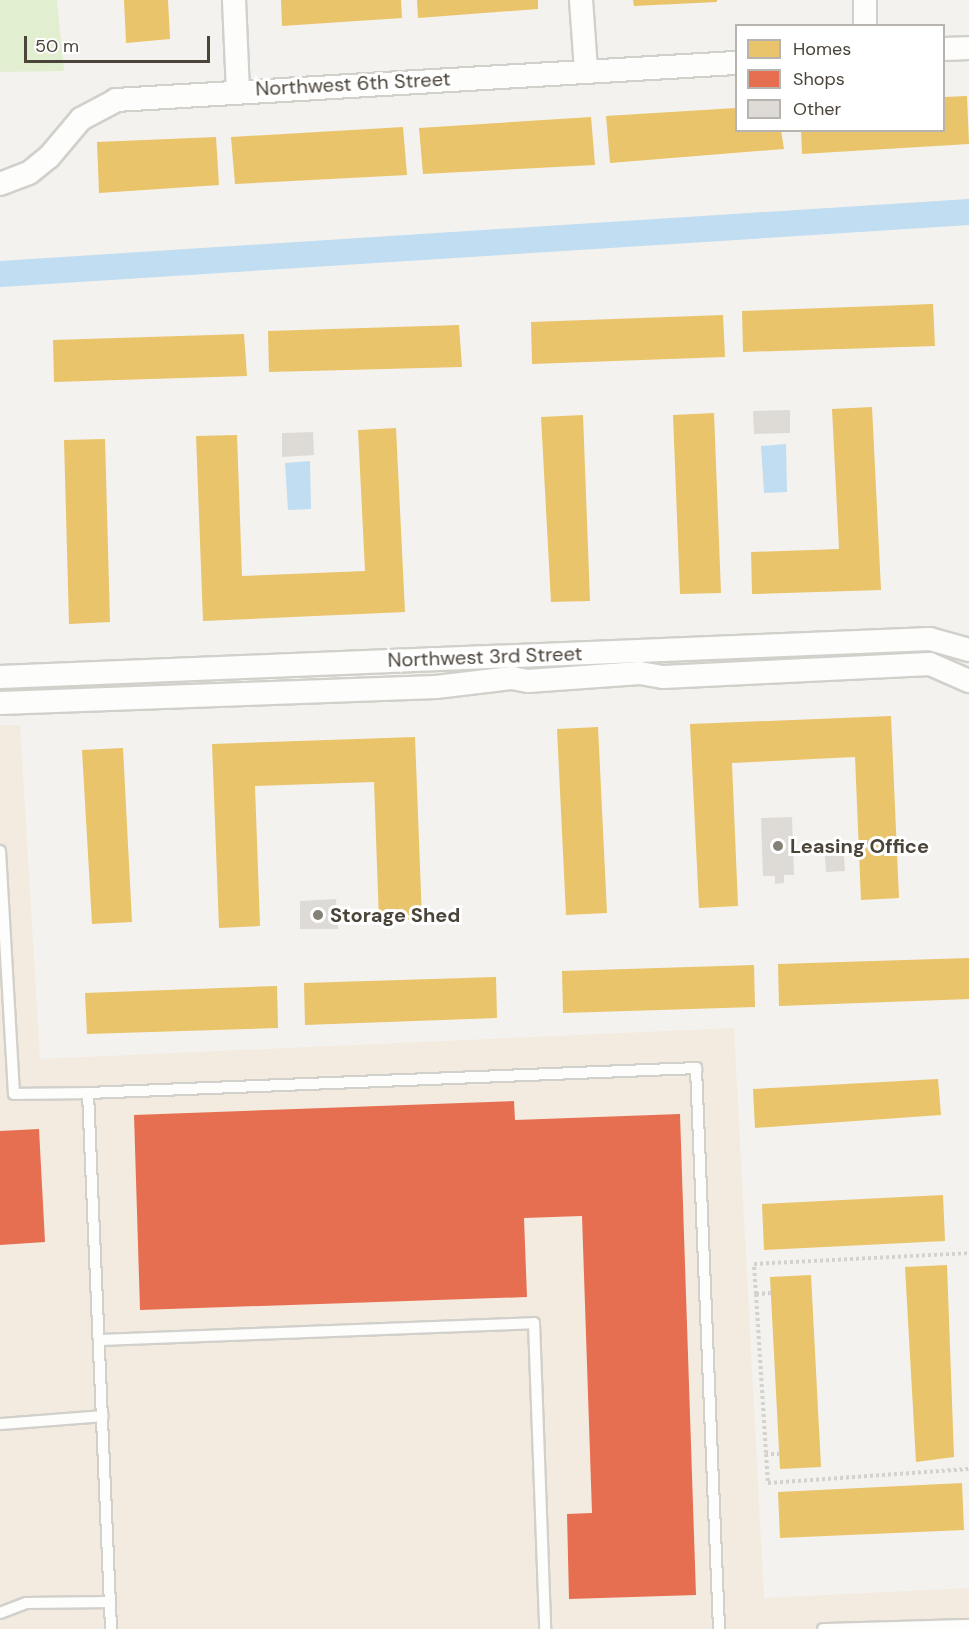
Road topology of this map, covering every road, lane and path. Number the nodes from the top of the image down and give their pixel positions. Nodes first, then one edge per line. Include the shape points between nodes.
1 (234, 0) edge
2 (581, 0) edge
3 (865, 0) edge
4 (865, 24) edge
5 (969, 48) edge
6 (945, 49) edge
7 (735, 63) edge
8 (586, 70) junction
9 (238, 90) junction
10 (0, 184) edge
11 (969, 650) edge
12 (0, 677) edge
13 (967, 680) edge
14 (0, 703) edge
15 (0, 851) edge
16 (88, 1093) junction
17 (969, 1253) edge
18 (771, 1293) dead end
19 (756, 1294) junction
20 (99, 1340) junction
21 (103, 1416) junction
22 (0, 1424) edge
23 (766, 1454) junction
24 (780, 1454) dead end
25 (969, 1469) edge
26 (110, 1602) junction
27 (0, 1613) edge
28 (969, 1624) edge
29 (861, 1628) edge
30 (111, 1629) edge
31 (545, 1629) edge
32 (719, 1629) edge
33 (823, 1629) edge

1 - 9 street
2 - 8 street
3 - 4 street
5 - 6 street
7 - 8 street, Northwest 6th Street
8 - 9 street, Northwest 6th Street
9 - 10 street, Northwest 6th Street via 116,100 81,119 49,157 29,173
11 - 12 street, Northwest 3rd Street via 954,643 918,639
13 - 14 street, Northwest 3rd Street via 930,664 663,677 640,673 528,681 512,678 436,687
15 - 16 lane via 14,1094
16 - 20 lane
16 - 32 lane via 696,1068
17 - 19 path via 754,1264
18 - 19 path
19 - 23 path
20 - 21 lane
20 - 31 lane via 534,1323
21 - 22 lane
21 - 26 lane
23 - 24 path
23 - 25 path via 768,1483
26 - 27 lane via 26,1603
26 - 30 lane
28 - 29 lane
29 - 33 lane

